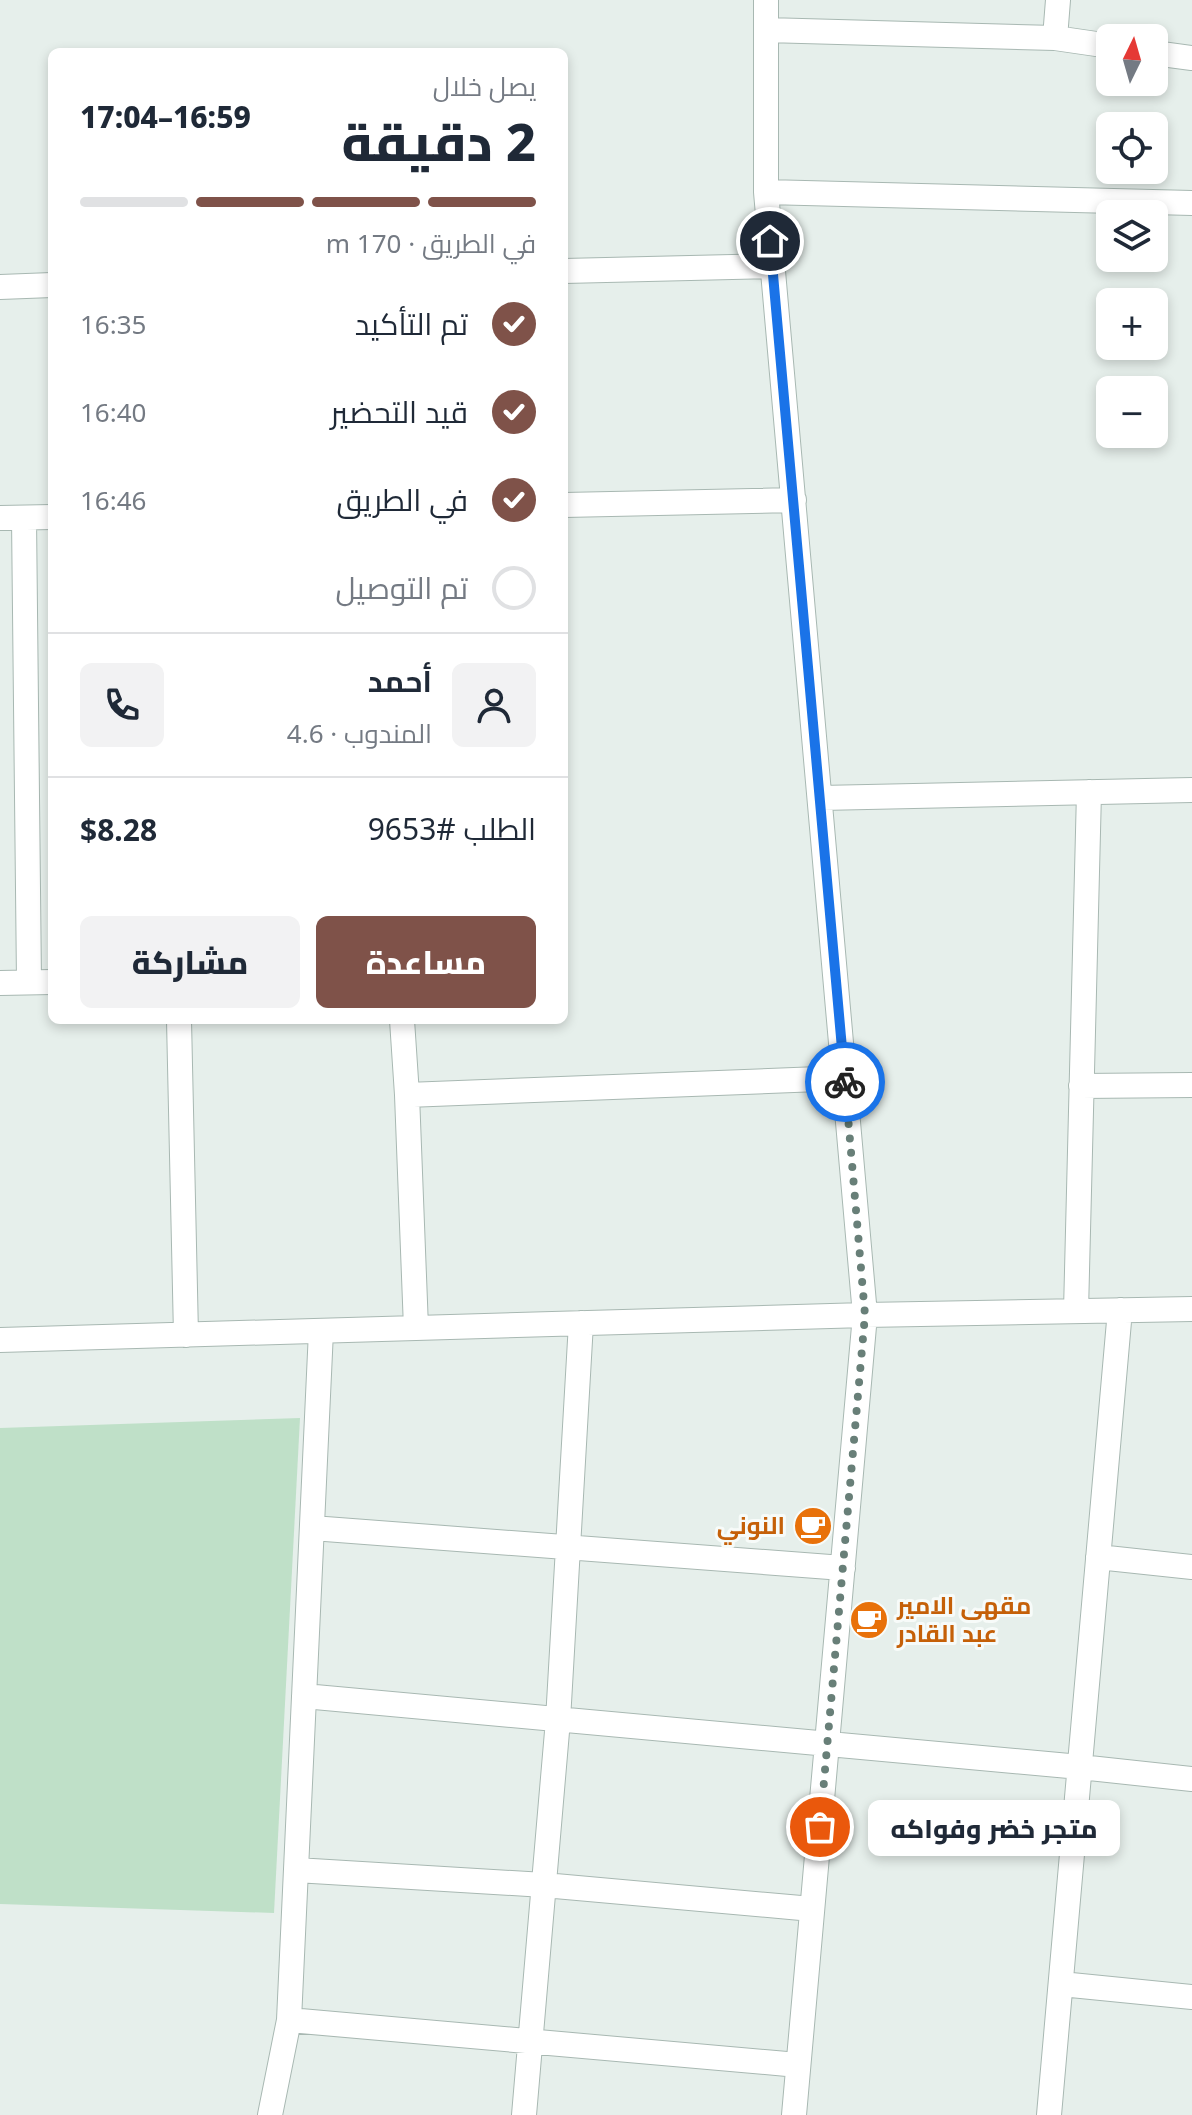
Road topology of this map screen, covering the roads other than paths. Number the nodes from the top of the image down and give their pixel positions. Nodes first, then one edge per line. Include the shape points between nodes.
1 (766, 0) edge
2 (1058, 0) edge
3 (766, 30) junction
4 (1055, 38) junction
5 (1096, 44) edge
6 (1168, 55) edge
7 (1192, 58) edge
8 (766, 192) junction
9 (1192, 203) edge
10 (772, 266) junction
11 (568, 271) edge
12 (48, 285) edge
13 (0, 287) edge
14 (794, 500) junction
15 (568, 505) edge
16 (48, 517) edge
17 (12, 518) edge
18 (1192, 790) edge
19 (1089, 792) junction
20 (821, 798) junction
21 (41, 982) edge
22 (0, 983) edge
23 (179, 1024) edge
24 (402, 1024) edge
25 (845, 1078) junction
26 (1192, 1085) edge
27 (1081, 1086) junction
28 (407, 1095) junction
29 (1192, 1309) edge
30 (1120, 1310) junction
31 (1076, 1311) junction
32 (865, 1315) junction
33 (581, 1323) junction
34 (416, 1328) junction
35 (321, 1331) junction
36 (186, 1335) junction
37 (0, 1340) edge
38 (312, 1528) junction
39 (568, 1547) junction
40 (1098, 1557) junction
41 (1192, 1567) edge
42 (843, 1568) junction
43 (304, 1696) junction
44 (558, 1720) junction
45 (827, 1745) junction
46 (1080, 1767) junction
47 (1192, 1779) edge
48 (296, 1870) junction
49 (544, 1885) junction
50 (812, 1909) junction
51 (1061, 1984) junction
52 (1192, 1997) edge
53 (289, 2020) junction
54 (530, 2041) junction
55 (798, 2065) junction
56 (270, 2115) edge
57 (524, 2115) edge
58 (794, 2115) edge
59 (1049, 2115) edge

1 - 3 street
2 - 4 street
3 - 4 street
3 - 8 street
4 - 5 street
6 - 7 street
8 - 9 street
8 - 10 street
10 - 11 street
10 - 14 street
12 - 13 street
14 - 15 street
14 - 20 street
16 - 17 street
17 - 21 street
18 - 19 street
19 - 20 street
19 - 27 street
20 - 25 street
21 - 22 street
23 - 36 street
24 - 28 street
25 - 28 street
25 - 32 street
26 - 27 street
27 - 31 street
28 - 34 street
29 - 30 street
30 - 31 street
30 - 40 street
31 - 32 street
32 - 33 street
32 - 42 street
33 - 34 street
33 - 39 street
34 - 35 street
35 - 36 street
35 - 38 street
36 - 37 street
38 - 39 street
38 - 43 street
39 - 42 street
39 - 44 street
40 - 41 street
40 - 46 street
42 - 45 street
43 - 44 street
43 - 48 street
44 - 45 street
44 - 49 street
45 - 46 street
45 - 50 street
46 - 47 street
46 - 51 street
48 - 49 street
48 - 53 street
49 - 50 street
49 - 54 street
50 - 55 street
51 - 52 street
51 - 59 street
53 - 54 street
53 - 56 street
54 - 55 street
54 - 57 street
55 - 58 street

